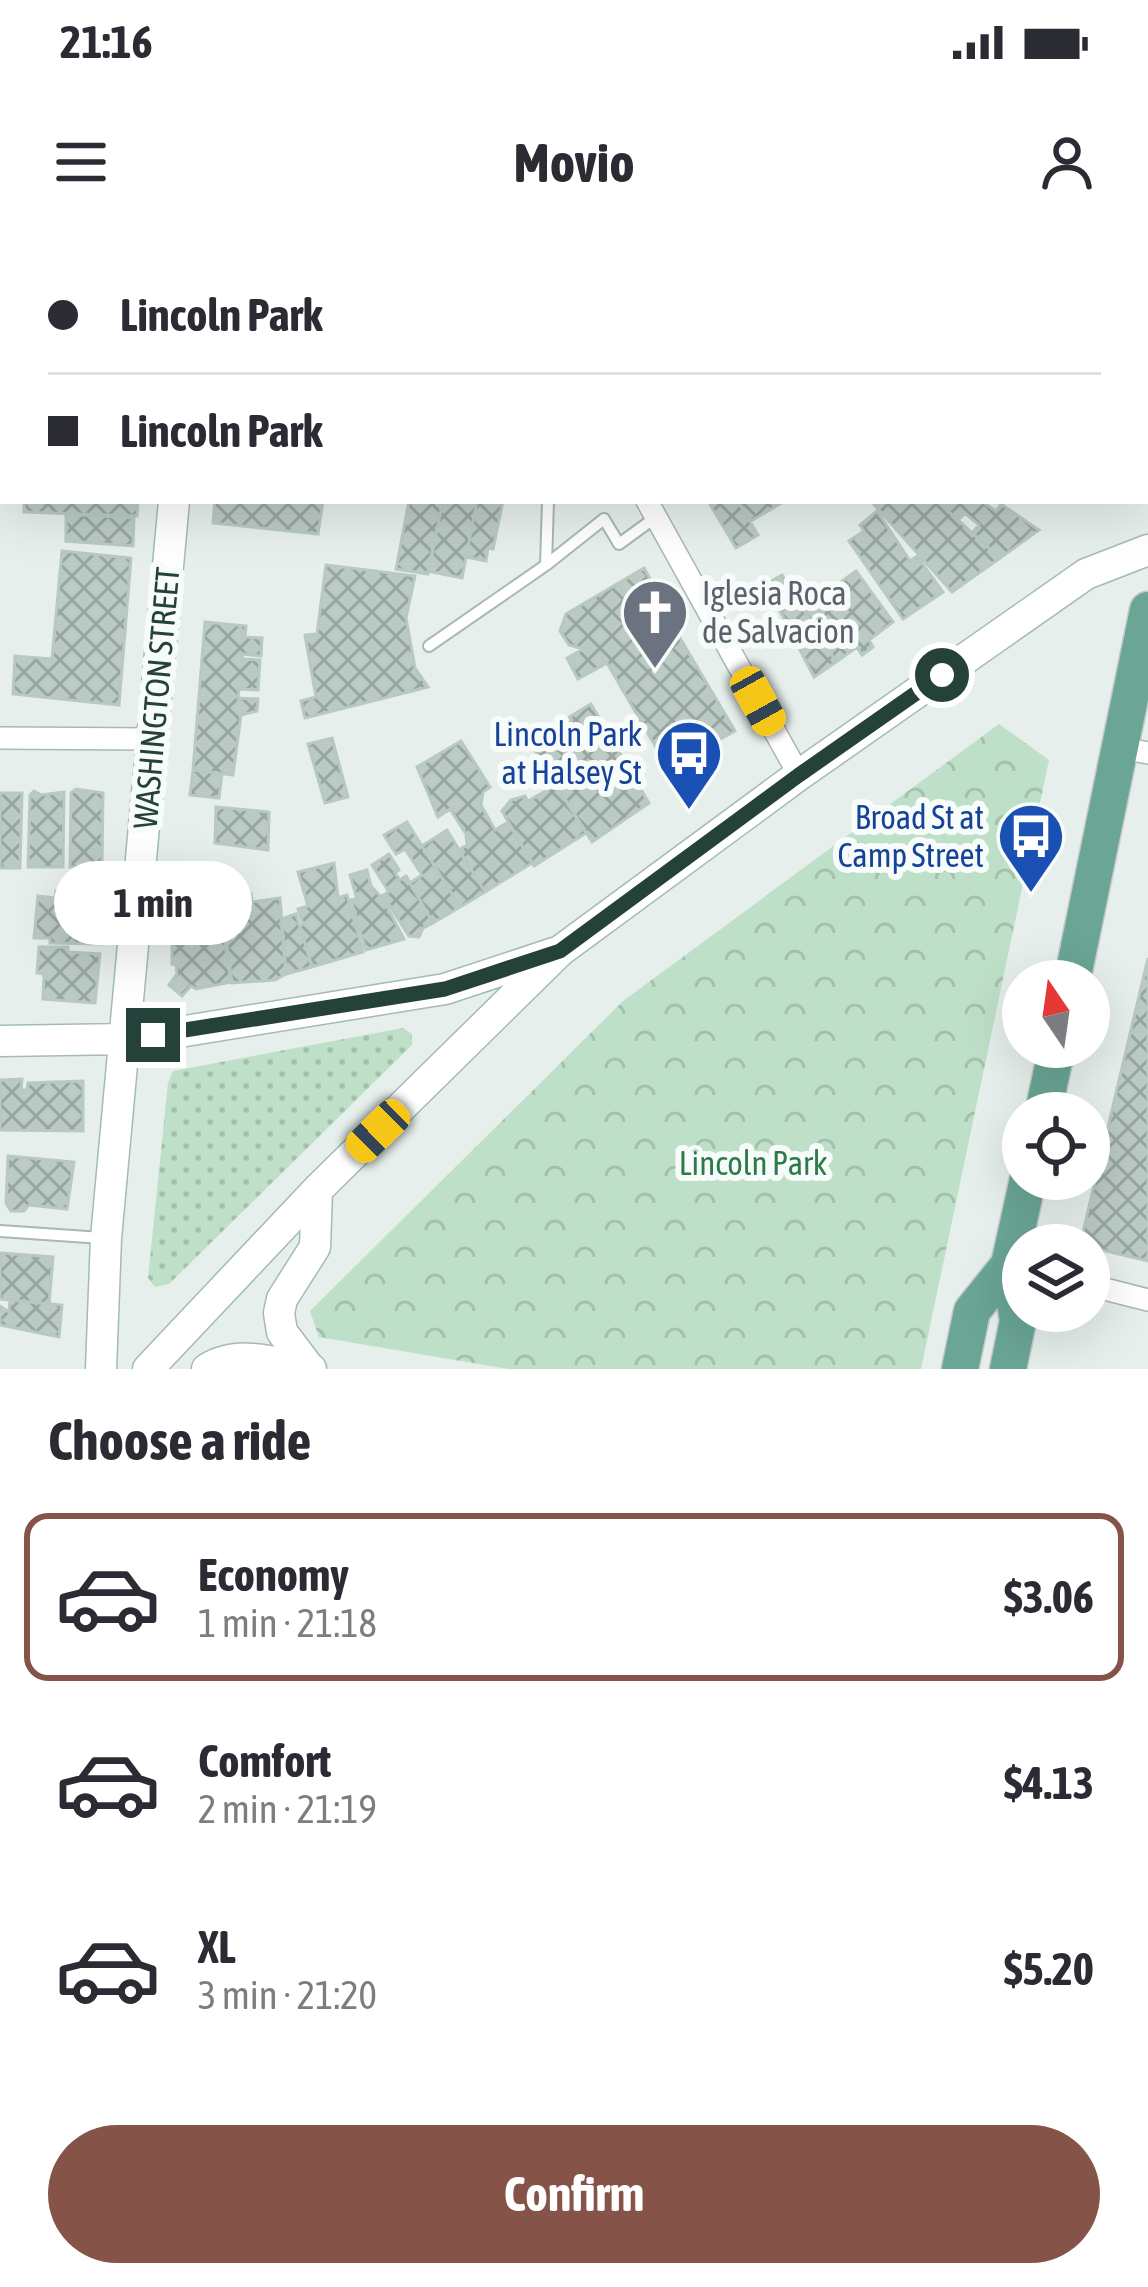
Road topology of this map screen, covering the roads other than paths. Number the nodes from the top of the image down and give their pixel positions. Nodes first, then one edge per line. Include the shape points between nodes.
1 (173, 504) edge
2 (548, 504) edge
3 (652, 509) edge
4 (1148, 550) edge
5 (545, 566) junction
6 (1148, 613) edge
7 (429, 646) dead end
8 (1143, 669) edge
9 (0, 738) edge
10 (152, 739) junction
11 (1135, 751) edge
12 (799, 775) junction
13 (560, 951) junction
14 (1078, 960) edge
15 (126, 1039) junction
16 (0, 1041) edge
17 (317, 1190) junction
18 (0, 1231) edge
19 (106, 1238) junction
20 (1002, 1280) edge
21 (1110, 1290) edge
22 (1148, 1300) edge
23 (1016, 1332) edge
24 (101, 1369) edge
25 (148, 1369) edge
26 (207, 1369) edge
27 (311, 1369) edge
28 (960, 1369) edge
29 (1008, 1369) edge

1 - 10 main road, WASHINGTON STREET
2 - 5 lane
3 - 5 lane via 619,544 604,519
3 - 12 street
4 - 12 main road via 1086,574
5 - 7 lane
6 - 8 main road
8 - 11 main road
9 - 10 street
10 - 15 main road, WASHINGTON STREET
11 - 14 main road
12 - 13 main road
13 - 15 main road via 445,989
13 - 17 main road
15 - 16 main road
15 - 19 main road
17 - 25 main road
17 - 27 main road via 315,1247 279,1313 282,1332
18 - 19 lane
19 - 24 main road
20 - 28 main road via 972,1311
21 - 22 street
23 - 29 main road
26 - 27 main road via 245,1357

